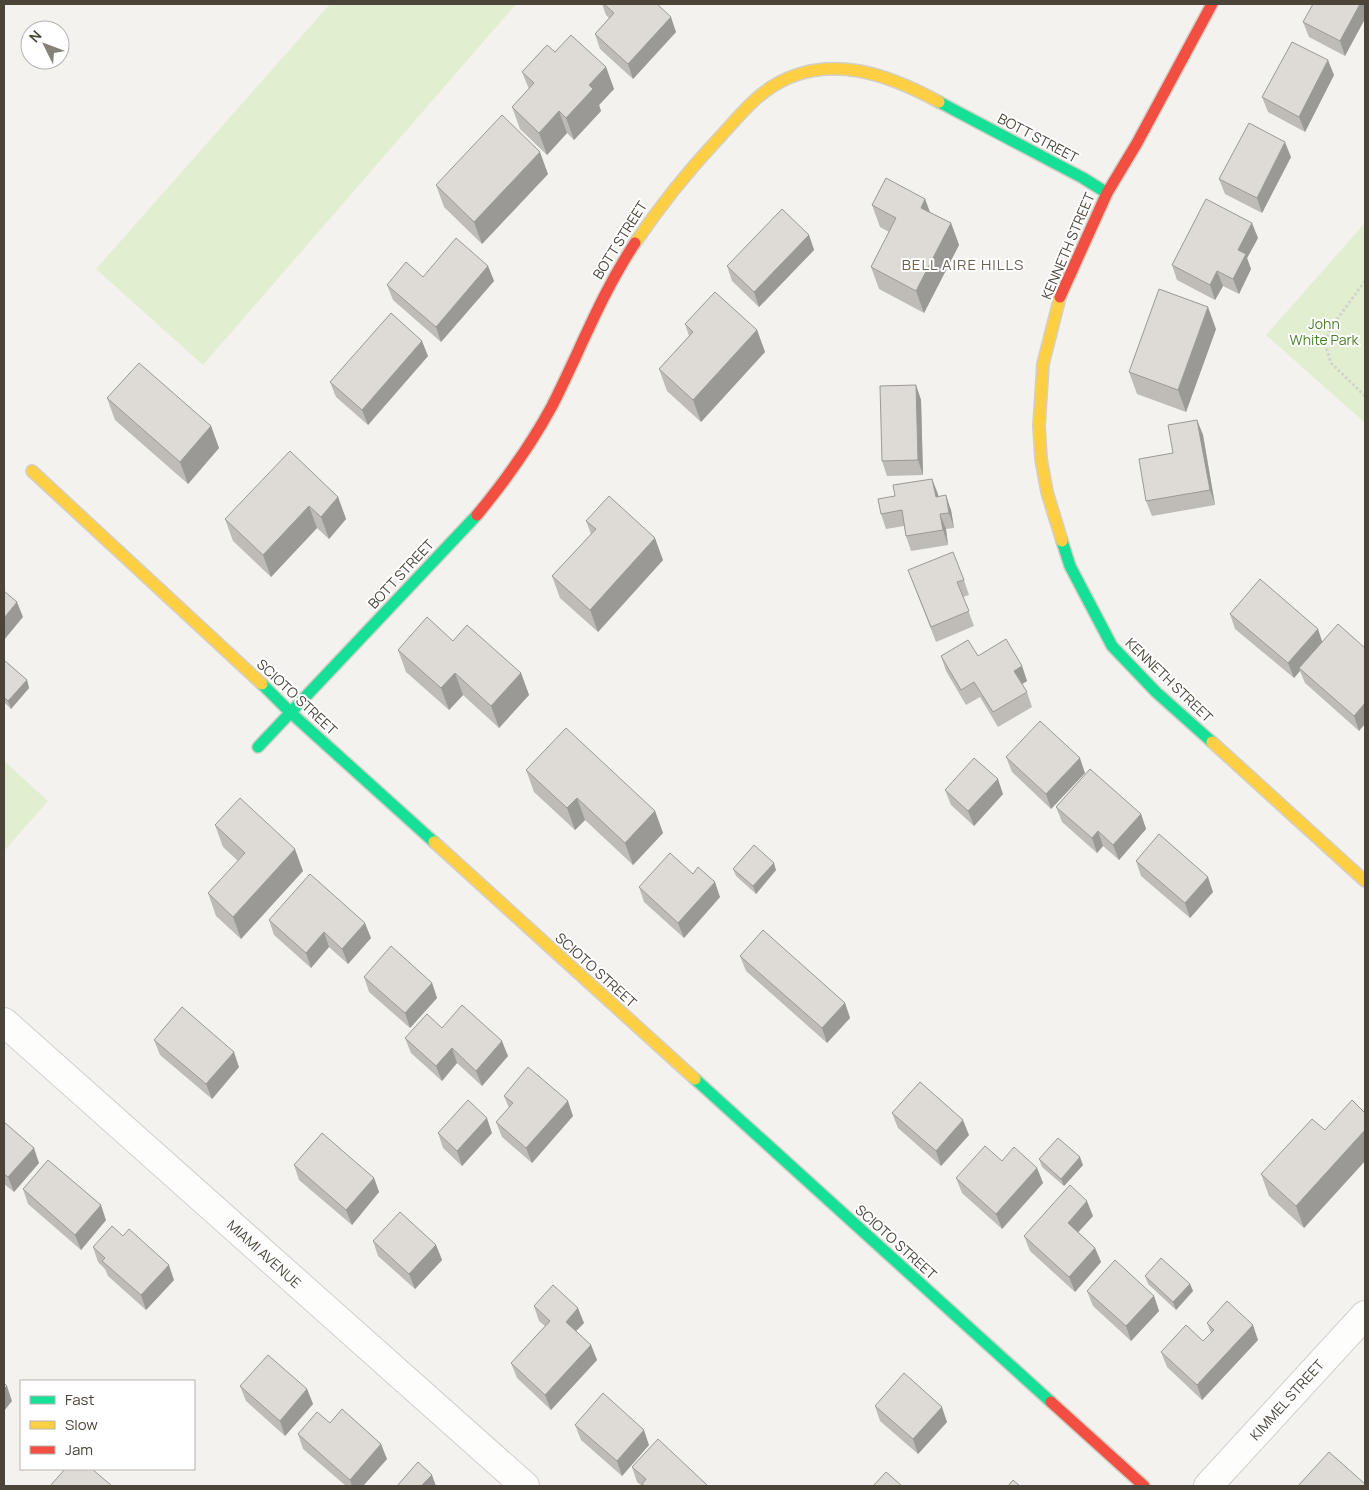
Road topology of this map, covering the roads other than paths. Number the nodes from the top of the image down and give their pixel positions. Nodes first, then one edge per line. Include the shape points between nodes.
1 (1212, 4) edge
2 (1107, 193) junction
3 (32, 471) dead end
4 (291, 714) junction
5 (258, 747) dead end
6 (1365, 882) edge
7 (5, 1025) edge
8 (1365, 1315) edge
9 (525, 1486) edge
10 (1144, 1486) edge
11 (1208, 1486) edge

1 - 2 street, KENNETH STREET
2 - 4 street, BOTT STREET via 908,86 875,73 818,70 772,87 704,153 660,205 604,295 559,394 498,489
2 - 6 street, KENNETH STREET via 1059,299 1043,364 1039,426 1041,459 1047,492 1070,566 1112,646 1156,692
3 - 4 street, SCIOTO STREET
4 - 5 street, BOTT STREET
4 - 10 street, SCIOTO STREET
7 - 9 street, MIAMI AVENUE
8 - 11 street, KIMMEL STREET

